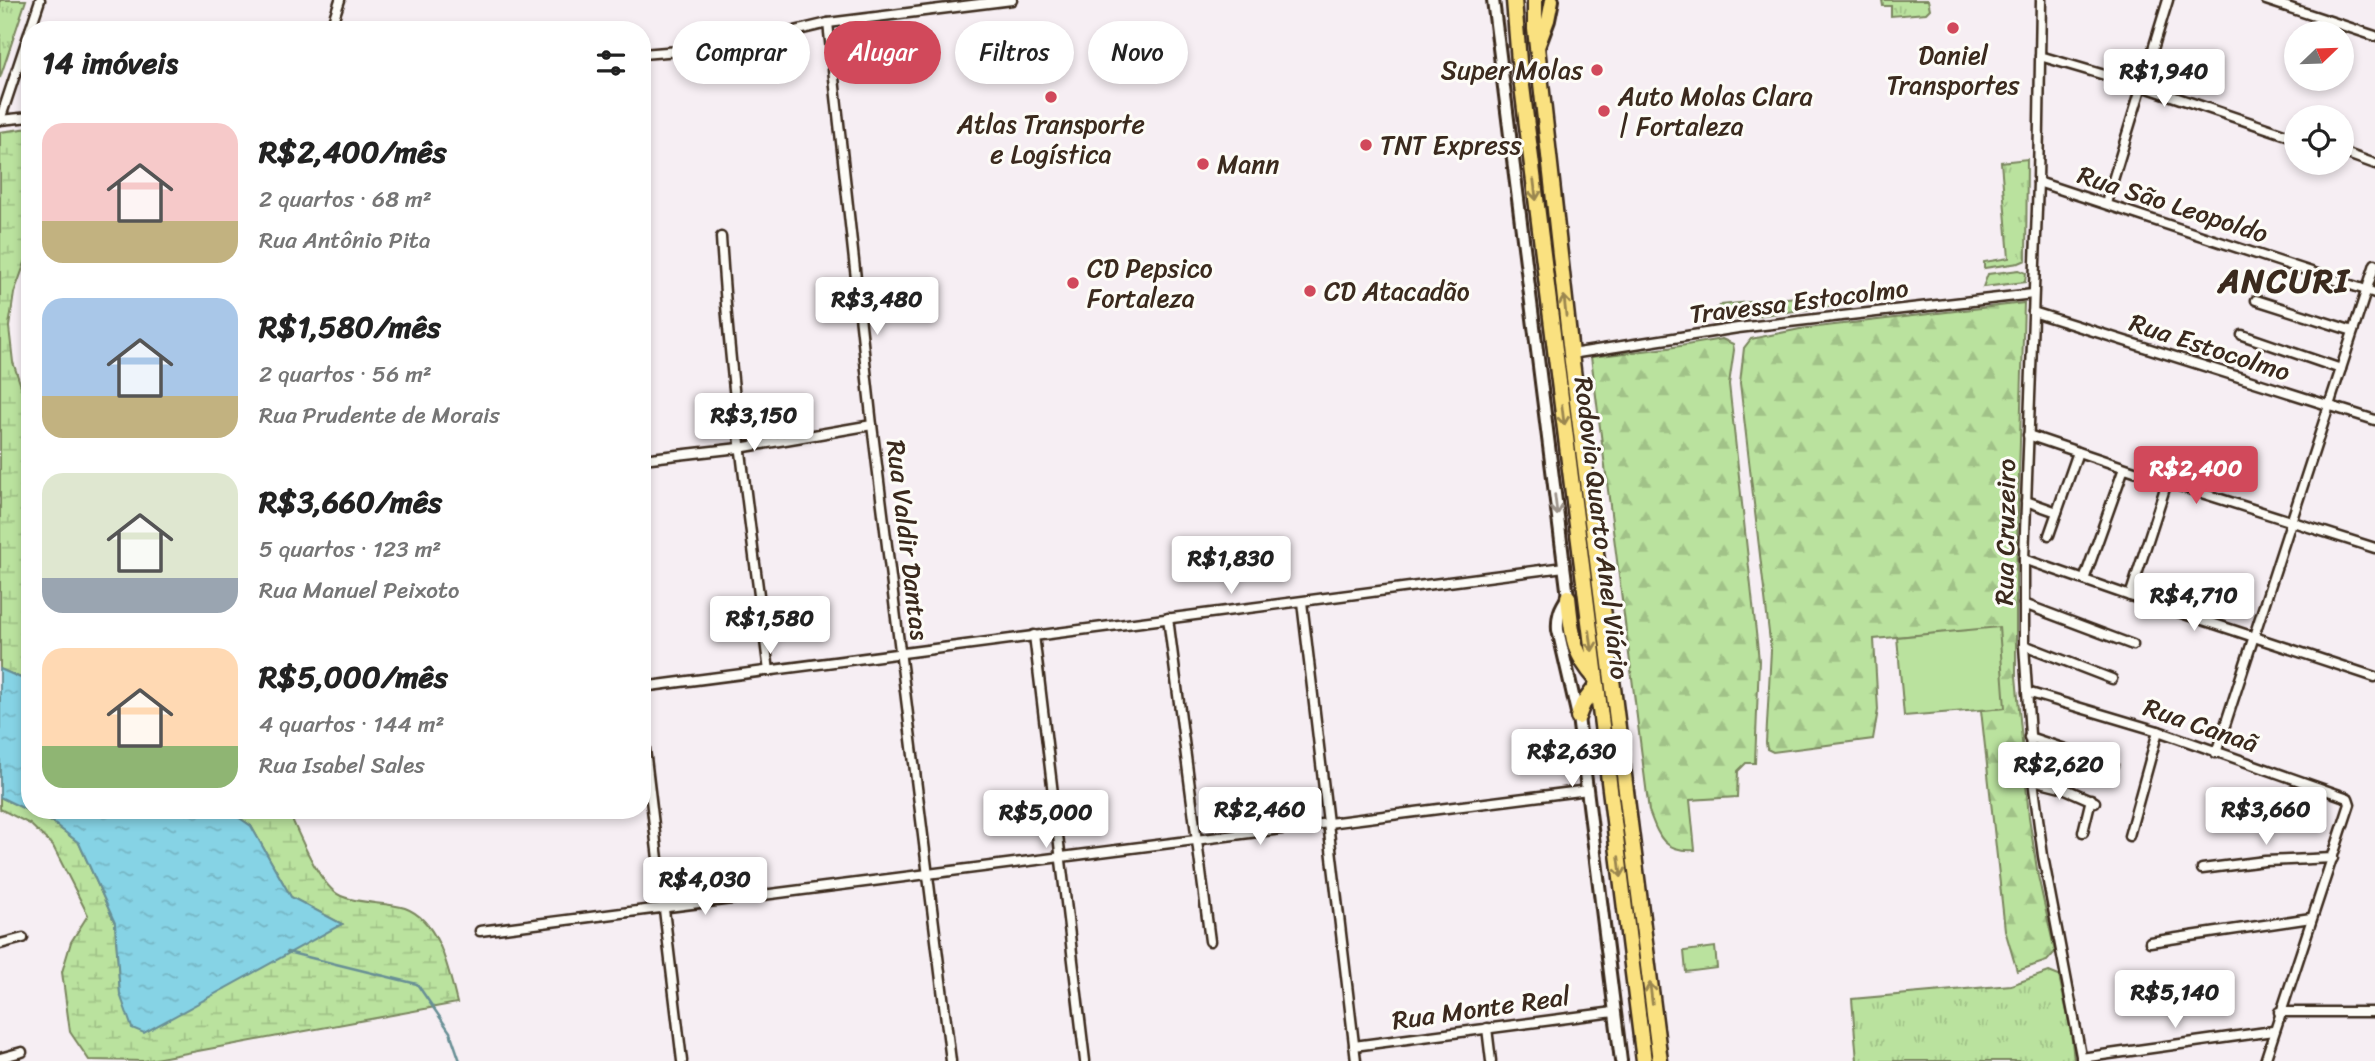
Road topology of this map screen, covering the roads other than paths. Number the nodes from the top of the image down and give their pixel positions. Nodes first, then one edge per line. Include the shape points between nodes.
1 (40, 0) edge
2 (340, 0) edge
3 (1012, 0) edge
4 (1493, 0) edge
5 (1514, 0) edge
6 (1535, 0) edge
7 (1552, 0) edge
8 (2041, 0) edge
9 (2168, 0) edge
10 (2266, 0) edge
11 (33, 21) edge
12 (333, 21) edge
13 (844, 21) edge
14 (824, 24) edge
15 (2375, 36) edge
16 (1538, 47) junction
17 (651, 53) edge
18 (2040, 56) junction
19 (21, 57) edge
20 (835, 84) edge
21 (2141, 86) junction
22 (21, 118) edge
23 (0, 120) edge
24 (2284, 134) edge
25 (2354, 156) edge
26 (2375, 164) edge
27 (2038, 182) junction
28 (2106, 203) junction
29 (721, 237) dead end
30 (2375, 264) edge
31 (2371, 292) edge
32 (2032, 294) junction
33 (2256, 300) dead end
34 (2033, 312) junction
35 (2353, 331) junction
36 (2242, 335) dead end
37 (1571, 354) junction
38 (2341, 369) junction
39 (2329, 407) junction
40 (2375, 420) edge
41 (873, 425) junction
42 (2028, 435) junction
43 (739, 448) junction
44 (2078, 452) junction
45 (651, 458) edge
46 (2124, 468) junction
47 (2167, 482) junction
48 (2026, 500) junction
49 (2057, 512) junction
50 (2292, 521) junction
51 (2049, 535) dead end
52 (2375, 548) edge
53 (2024, 559) junction
54 (1564, 567) junction
55 (2084, 579) junction
56 (2130, 596) junction
57 (1568, 597) junction
58 (1302, 601) junction
59 (2024, 604) junction
60 (1168, 618) junction
61 (1034, 635) junction
62 (2254, 637) junction
63 (2024, 645) junction
64 (2133, 645) dead end
65 (902, 654) junction
66 (769, 671) junction
67 (2375, 677) edge
68 (2112, 678) dead end
69 (1596, 682) junction
70 (651, 686) edge
71 (2027, 692) junction
72 (1578, 717) junction
73 (2158, 731) junction
74 (2029, 737) junction
75 (2216, 753) junction
76 (2113, 765) dead end
77 (2033, 780) junction
78 (1588, 790) junction
79 (651, 802) edge
80 (1329, 824) junction
81 (2083, 832) dead end
82 (2130, 836) dead end
83 (1196, 840) junction
84 (1061, 857) junction
85 (2333, 858) junction
86 (2202, 869) dead end
87 (928, 875) junction
88 (663, 907) junction
89 (2311, 918) junction
90 (480, 931) dead end
91 (23, 938) dead end
92 (1210, 942) dead end
93 (2150, 942) dead end
94 (0, 944) edge
95 (1614, 1012) junction
96 (2279, 1012) junction
97 (2375, 1012) edge
98 (1487, 1028) junction
99 (2273, 1031) junction
100 (1354, 1046) junction
101 (22, 1052) dead end
102 (0, 1058) edge
103 (2082, 1060) edge
104 (682, 1061) edge
105 (951, 1061) edge
106 (1085, 1061) edge
107 (1356, 1061) edge
108 (1491, 1061) edge
109 (1621, 1061) edge
110 (1644, 1061) edge
111 (1660, 1061) edge
112 (2264, 1061) edge

1 - 11 street
2 - 12 street
3 - 13 street
4 -> 54 street
5 -> 69 highway, Rodovia Quarto Anel Viário
6 - 16 highway, Rodovia Quarto Anel Viário
7 - 16 main road
8 - 18 street, Rua Cruzeiro
9 - 21 street
10 - 15 street
14 - 17 street via 728,47
37 -> 16 highway, Rodovia Quarto Anel Viário
18 - 21 street
18 - 27 street, Rua Cruzeiro
19 - 23 street
20 - 41 street, Rua Valdir Dantas
21 - 24 street
21 - 28 street
22 - 23 street
25 - 26 street
27 - 28 street, Rua São Leopoldo
27 - 32 street, Rua Cruzeiro
28 - 31 street, Rua São Leopoldo
29 - 43 street
30 - 31 street
31 - 35 street
32 - 34 street, Rua Cruzeiro
32 - 37 street, Travessa Estocolmo via 1738,328
33 - 35 street
34 - 39 street, Rua Estocolmo
34 - 42 street, Rua Cruzeiro
35 - 38 street
36 - 38 street
111 -> 37 highway, Rodovia Quarto Anel Viário
38 - 39 street
39 - 40 street, Rua Estocolmo
39 - 50 street
41 - 43 street
41 - 65 street, Rua Valdir Dantas
42 - 44 street
42 - 48 street, Rua Cruzeiro
43 - 45 street
43 - 66 street
44 - 46 street
44 - 49 street
46 - 47 street
46 - 55 street
47 - 50 street
47 - 56 street
48 - 49 street
48 - 53 street, Rua Cruzeiro
49 - 51 street
50 - 52 street
50 - 62 street
53 - 55 street
53 - 59 street, Rua Cruzeiro
54 - 57 street
54 - 58 street
55 - 56 street
56 - 62 street
57 - 69 highway via 1575,648
57 - 72 street via 1557,617
58 - 60 street
58 - 80 street
59 - 63 street, Rua Cruzeiro
59 - 64 street
60 - 61 street
60 - 83 street
61 - 65 street
61 - 84 street
62 - 67 street
62 - 75 street
63 - 68 street
63 - 71 street, Rua Cruzeiro
65 - 66 street
65 - 87 street, Rua Valdir Dantas
66 - 70 street
69 - 72 highway
69 -> 110 highway, Rodovia Quarto Anel Viário
71 - 73 street, Rua Canaã
71 - 74 street, Rua Cruzeiro
72 - 78 street
73 - 75 street, Rua Canaã
73 - 82 street
74 - 76 street
74 - 77 street, Rua Cruzeiro
75 - 85 street, Rua Canaã via 2350,800
77 - 81 street via 2093,800
77 - 103 street, Rua Cruzeiro
78 - 80 street
78 - 95 street
79 - 88 street
80 - 83 street
80 - 100 street
83 - 84 street
83 - 92 street
84 - 87 street
84 - 106 street
85 - 86 street
85 - 89 street
87 - 88 street
87 - 105 street, Rua Valdir Dantas
88 - 90 street
88 - 104 street
89 - 93 street
89 - 96 street
91 - 94 street
95 - 98 street, Rua Monte Real
95 - 109 street
96 - 97 street
96 - 99 street
98 - 100 street, Rua Monte Real
98 - 108 street
99 - 103 street
99 - 112 street
100 - 107 street
101 - 102 street

